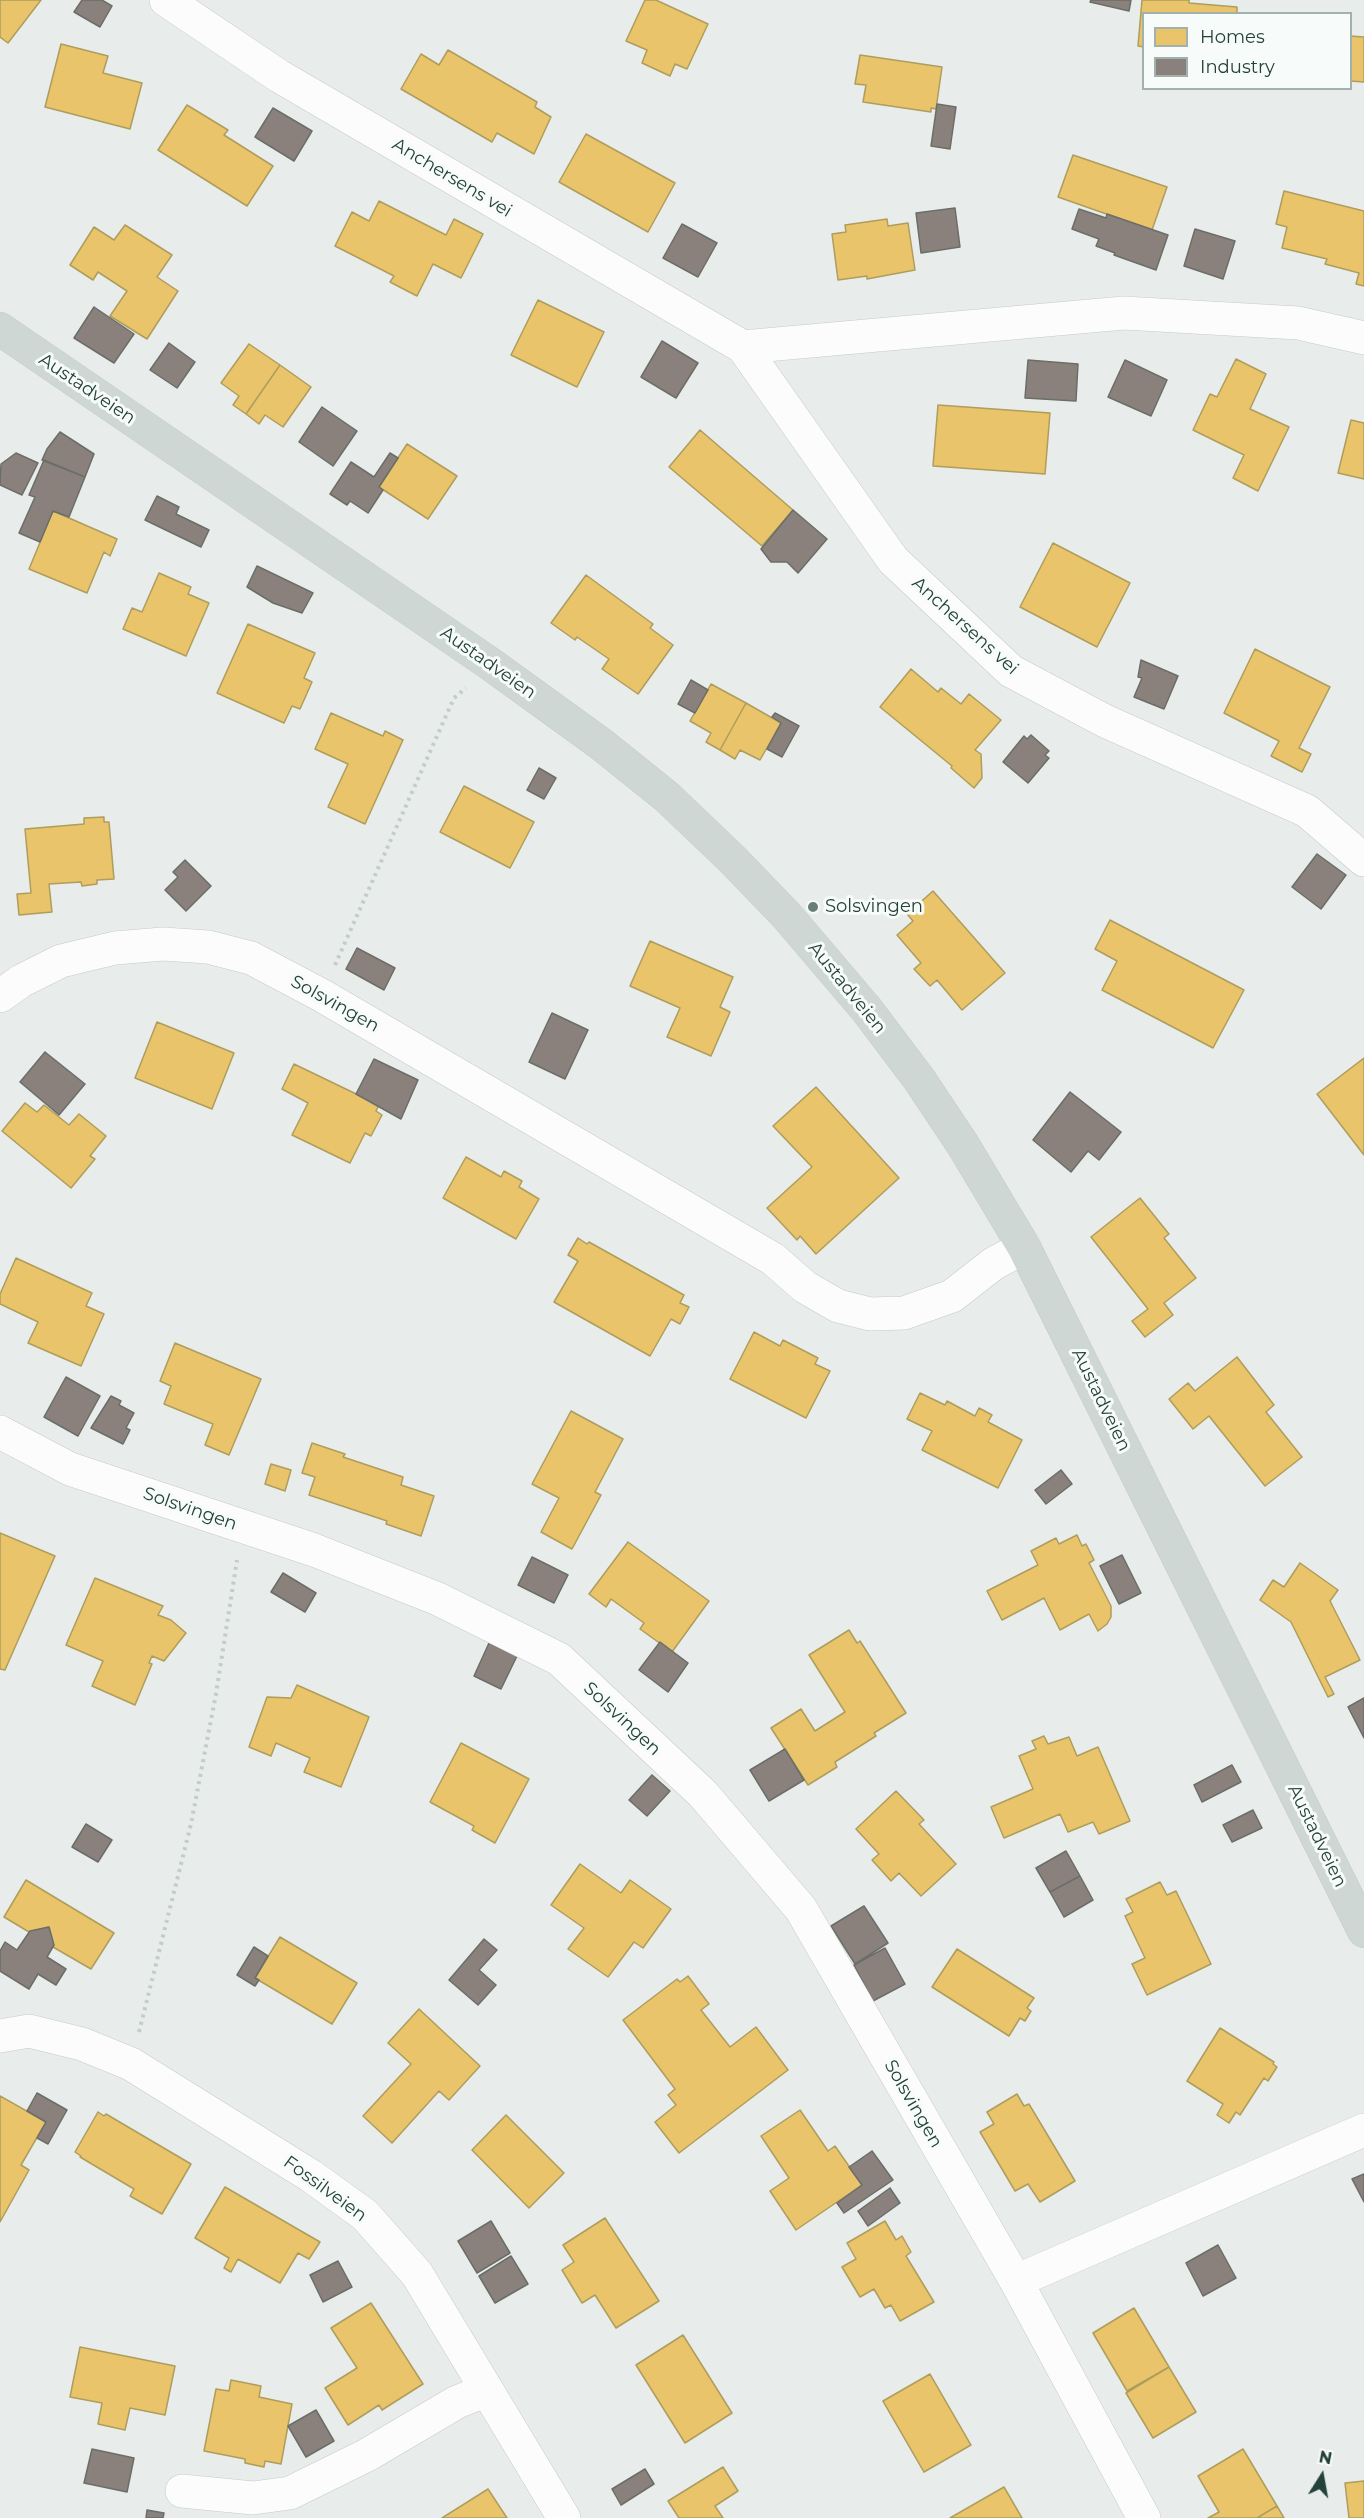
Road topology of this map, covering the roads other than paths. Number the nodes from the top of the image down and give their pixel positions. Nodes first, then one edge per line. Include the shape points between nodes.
1 (166, 0) edge
2 (0, 329) edge
3 (1364, 339) edge
4 (743, 347) junction
5 (1364, 860) edge
6 (0, 996) edge
7 (1024, 1247) junction
8 (0, 1432) edge
9 (1364, 1931) edge
10 (0, 2013) edge
11 (15, 2033) edge
12 (1364, 2130) edge
13 (1016, 2281) junction
14 (487, 2390) junction
15 (182, 2491) dead end
16 (564, 2518) edge
17 (1144, 2518) edge

1 - 4 street, Anchersens vei via 279,76
2 - 7 main road, Austadveien via 489,663 667,797 787,916 867,1010 963,1145
3 - 4 street via 1298,323 1124,313
4 - 5 street, Anchersens vei via 893,560 1011,671 1105,721 1306,811
6 - 7 street, Solsvingen via 61,961 115,948 163,944 208,947 251,958 773,1259 805,1287 838,1306 870,1314 904,1313 952,1296 993,1264
7 - 9 main road, Austadveien
8 - 13 street, Solsvingen via 70,1468 314,1550 438,1599 559,1659 703,1794 801,1909
10 - 11 street, Fossilveien
11 - 14 street, Fossilveien via 82,2044 131,2064 311,2176 365,2215 417,2274
12 - 13 street
13 - 17 street, Solsvingen
14 - 15 street via 457,2402 367,2455 290,2493 253,2498
14 - 16 street, Fossilveien

